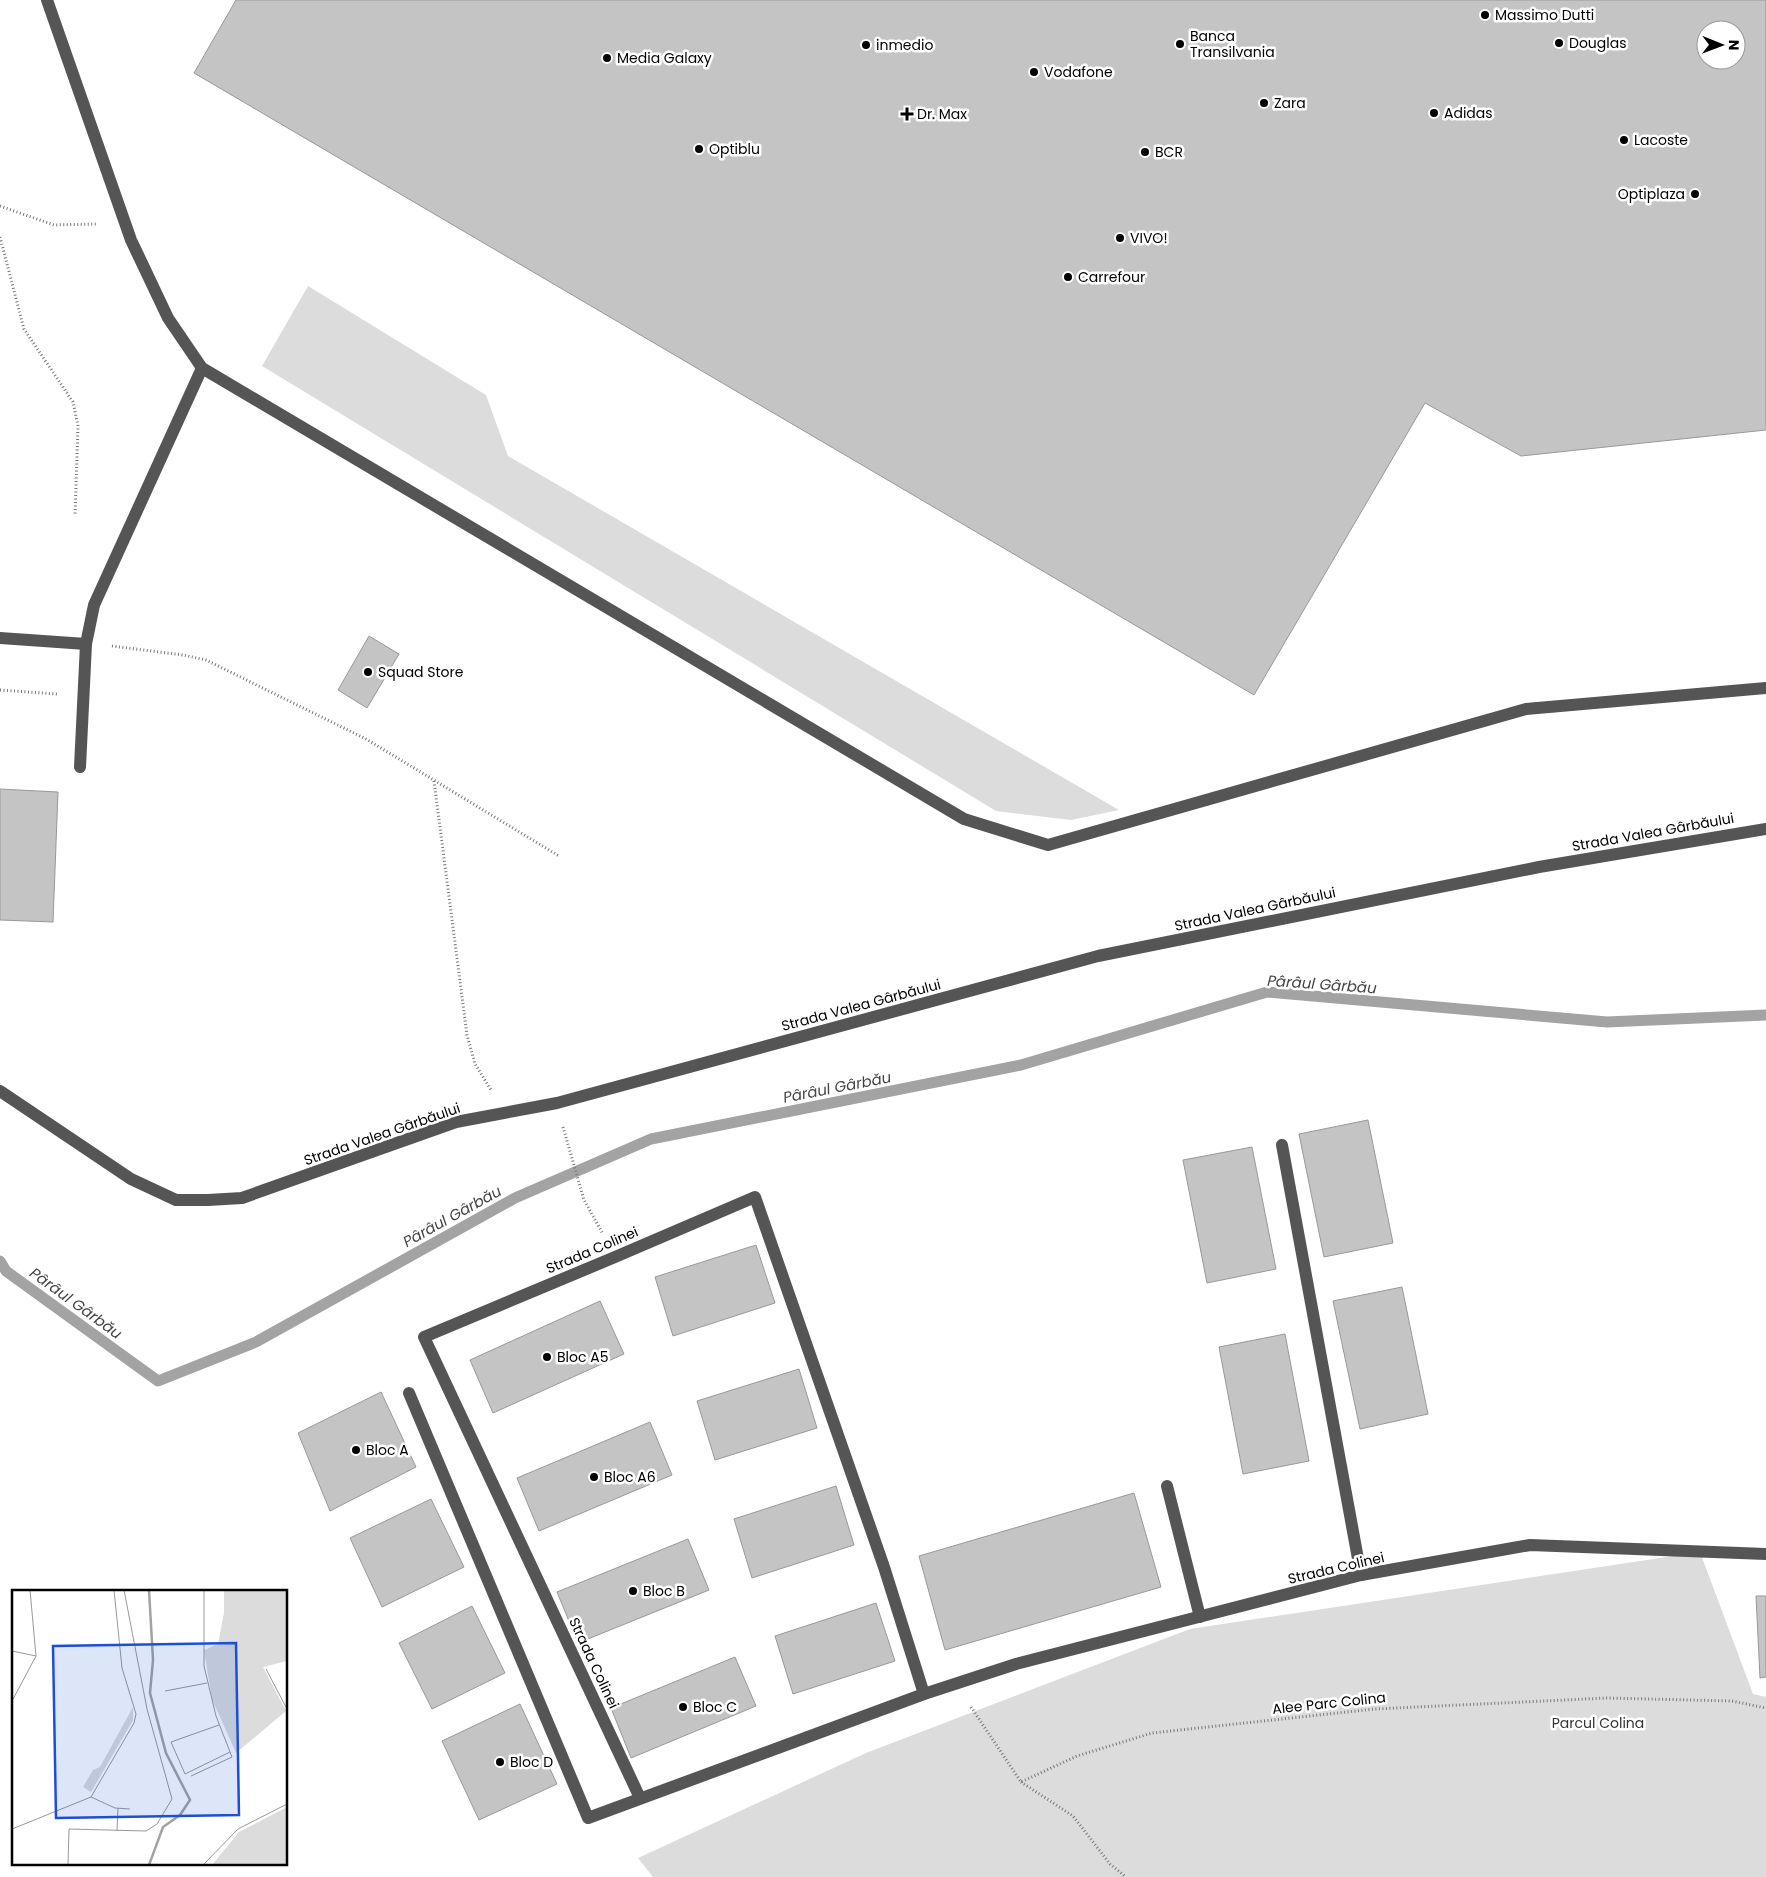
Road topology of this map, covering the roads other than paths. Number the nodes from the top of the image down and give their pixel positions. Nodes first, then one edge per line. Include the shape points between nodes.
1 (47, 0) edge
2 (202, 368) junction
3 (0, 638) edge
4 (86, 644) junction
5 (1766, 688) edge
6 (80, 767) dead end
7 (1766, 828) edge
8 (0, 1092) edge
9 (1282, 1145) dead end
10 (410, 1393) dead end
11 (1166, 1486) dead end
12 (1766, 1554) edge
13 (1361, 1575) junction
14 (1200, 1617) junction
15 (924, 1694) junction
16 (640, 1798) junction

1 - 2 street via 131,240 168,318
2 - 4 street via 94,605
2 - 5 street via 964,819 1048,845 1526,709
3 - 4 street
4 - 6 street
7 - 8 street, Strada Valea Gârbăului via 1539,867 1098,956 557,1103 456,1122 242,1198 176,1200 131,1179
9 - 13 street
10 - 16 street, Strada Colinei via 588,1818
11 - 14 street
12 - 13 street, Strada Colinei via 1530,1545
13 - 14 street, Strada Colinei
14 - 15 street, Strada Colinei via 1016,1664
15 - 16 street, Strada Colinei
15 - 16 street, Strada Colinei via 878,1549 754,1196 424,1337

